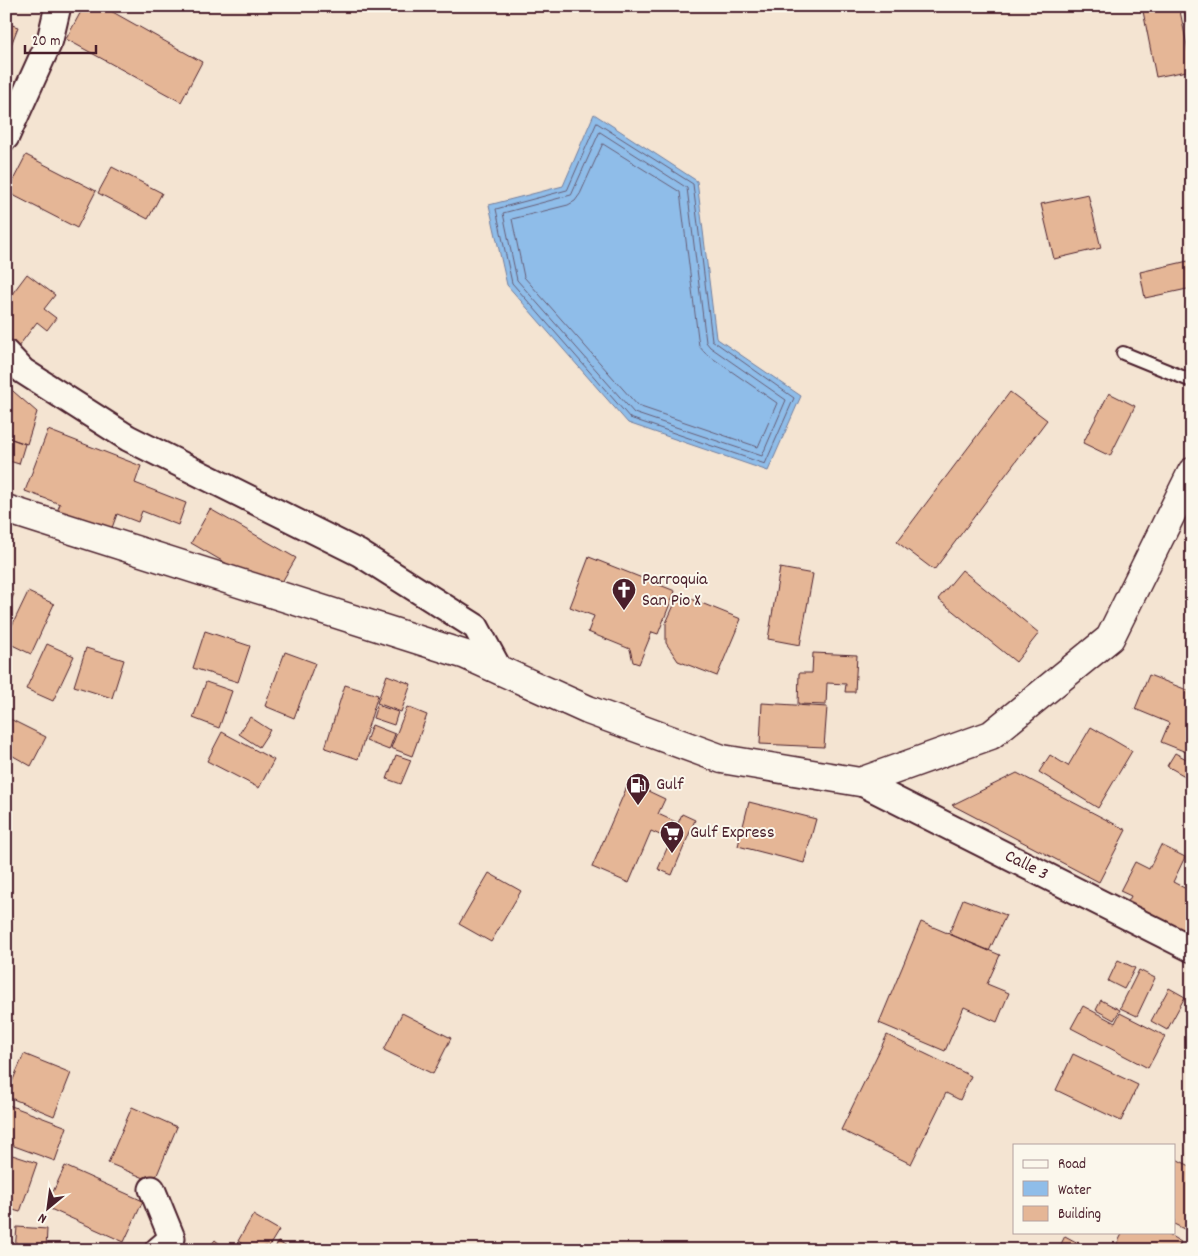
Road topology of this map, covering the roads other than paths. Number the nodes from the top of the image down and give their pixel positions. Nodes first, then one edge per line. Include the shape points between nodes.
1 (58, 6) edge
2 (6, 137) edge
3 (6, 352) edge
4 (1122, 353) dead end
5 (1192, 381) edge
6 (1192, 472) edge
7 (6, 509) edge
8 (500, 670) junction
9 (860, 782) junction
10 (1192, 949) edge
11 (152, 1189) dead end
12 (158, 1250) edge

1 - 2 street via 50,40
3 - 8 street via 22,371 128,438 359,552 476,627
4 - 5 lane
6 - 9 street via 1110,638 991,735
7 - 8 street via 466,656
8 - 9 street via 588,710 722,759
9 - 10 street, Calle 3
11 - 12 street via 172,1238

